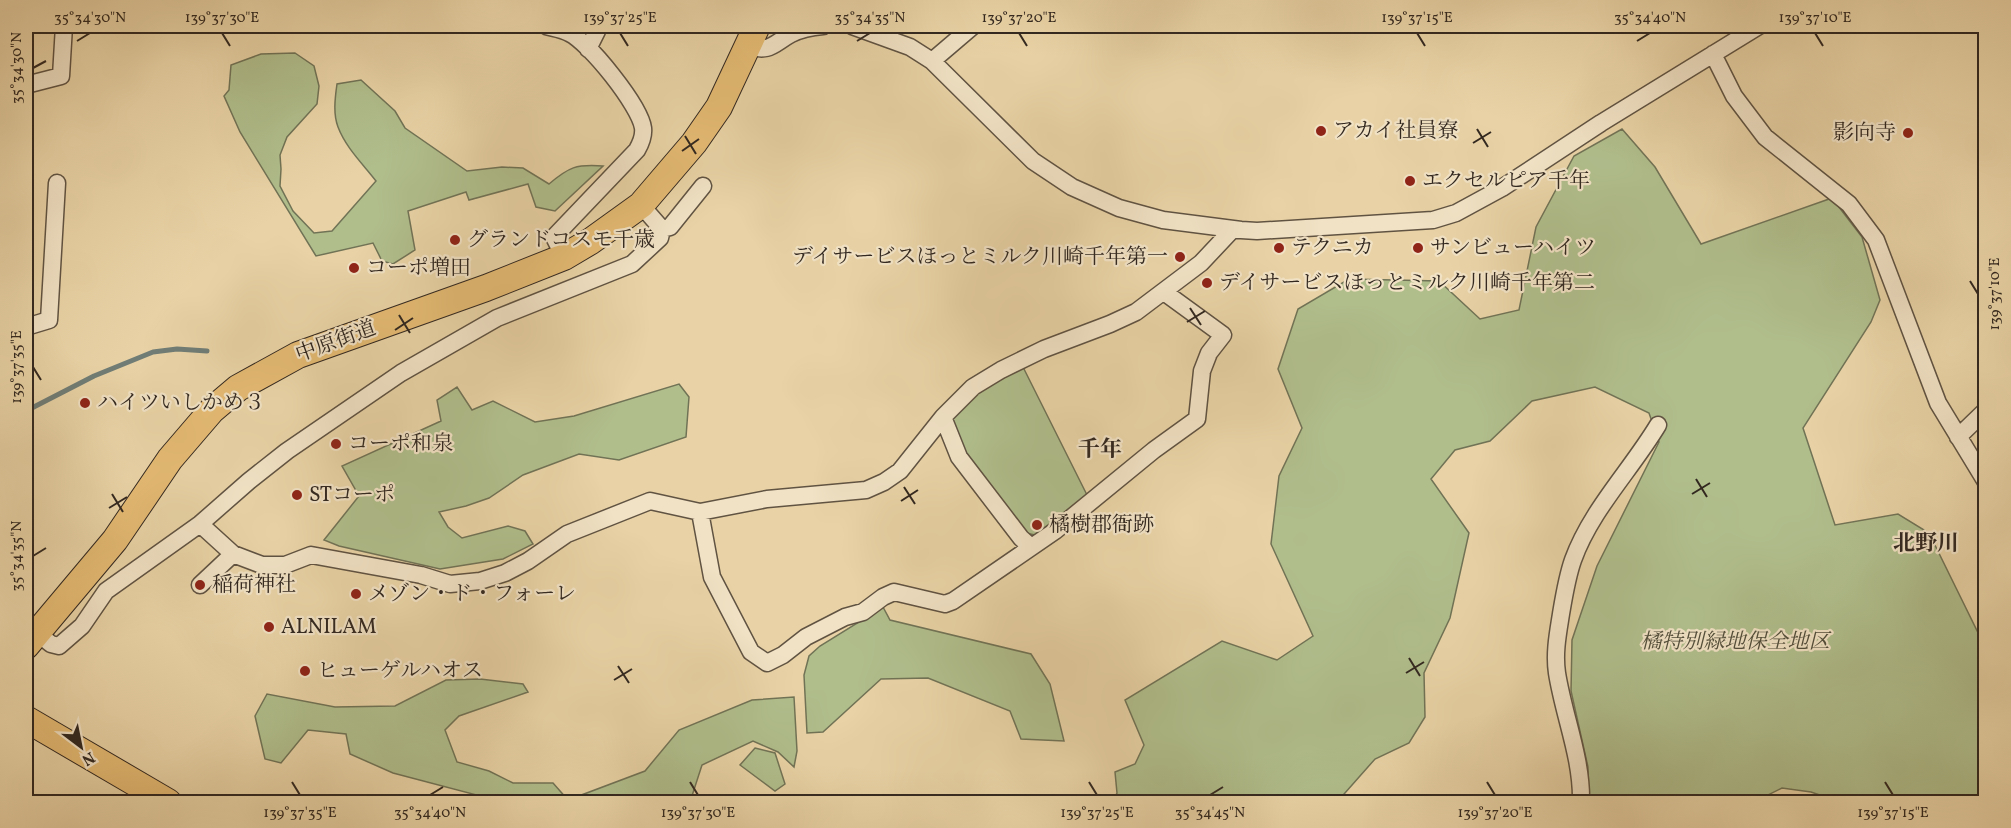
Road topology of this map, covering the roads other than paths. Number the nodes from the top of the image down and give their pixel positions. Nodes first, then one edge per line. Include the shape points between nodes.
1 (64, 26) edge
2 (546, 26) edge
3 (597, 26) edge
4 (823, 26) edge
5 (852, 26) edge
6 (973, 26) edge
7 (1759, 26) edge
8 (752, 36) edge
9 (588, 49) junction
10 (1713, 54) junction
11 (932, 62) junction
12 (26, 85) edge
13 (57, 183) dead end
14 (703, 186) dead end
15 (641, 205) junction
16 (662, 229) junction
17 (1233, 230) junction
18 (564, 256) junction
19 (1164, 292) junction
20 (26, 327) edge
21 (1986, 410) edge
22 (943, 417) junction
23 (1658, 425) dead end
24 (1958, 437) junction
25 (1986, 482) edge
26 (700, 512) junction
27 (200, 524) junction
28 (1031, 547) junction
29 (233, 554) junction
30 (200, 585) dead end
31 (31, 639) edge
32 (26, 719) edge
33 (168, 802) edge
34 (1581, 802) edge

1 - 12 street via 61,76
2 - 9 street via 569,33
3 - 9 street
4 - 8 street via 807,27 760,50
5 - 11 street via 910,47
6 - 11 street
7 - 10 street
8 - 15 main road, 中原街道 via 719,107
9 - 18 street via 637,110 643,139 554,237
10 - 17 street via 1456,213 1433,220
10 - 24 street via 1734,96 1765,137 1849,204 1875,240 1938,403
11 - 17 street via 1033,161 1072,188 1152,217
13 - 20 street via 49,320
14 - 16 street via 670,227
15 - 16 street
15 - 18 main road, 中原街道
16 - 27 street via 660,238 632,264 497,318 400,373 287,451
17 - 19 street via 1201,263
18 - 31 main road, 中原街道 via 297,355 238,388 212,410 170,459 116,540
19 - 22 street via 1136,312 1001,370 973,387
19 - 28 street via 1224,335 1209,353 1202,371 1197,419
21 - 24 street
22 - 26 street via 900,471 866,490 767,499
22 - 28 street via 959,457
23 - 34 street via 1585,534 1572,561 1563,602 1557,671 1582,782
24 - 25 street
26 - 28 street via 712,577 751,652 767,663 806,636 863,612 894,592 945,604 953,601
26 - 29 street via 650,501 567,534 505,573 450,584 311,555 285,565 262,565
27 - 29 street
27 - 31 street via 106,591 82,626 59,646
29 - 30 street
32 - 33 main road

